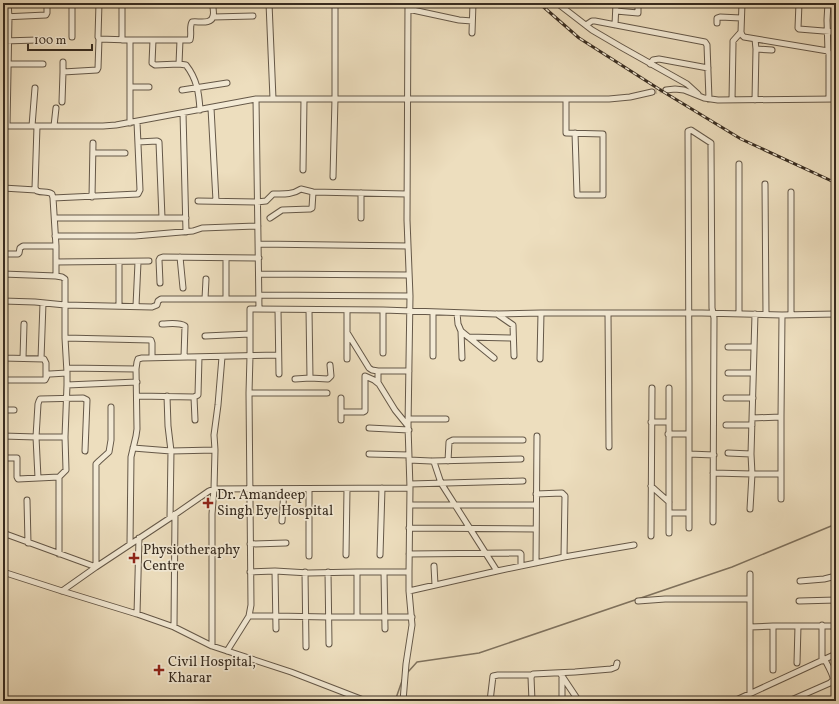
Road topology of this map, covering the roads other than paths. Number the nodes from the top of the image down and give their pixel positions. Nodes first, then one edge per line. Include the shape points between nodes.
1 (8, 3) edge
2 (47, 3) edge
3 (72, 3) edge
4 (99, 3) edge
5 (122, 3) edge
6 (212, 3) edge
7 (269, 3) edge
8 (335, 3) edge
9 (408, 3) edge
10 (473, 3) edge
11 (557, 3) edge
12 (616, 3) edge
13 (638, 3) edge
14 (742, 3) edge
15 (799, 3) edge
16 (828, 3) edge
17 (408, 10) junction
18 (616, 11) junction
19 (253, 16) dead end
20 (6, 17) edge
21 (213, 17) junction
22 (741, 18) junction
23 (472, 21) junction
24 (717, 23) dead end
25 (586, 25) junction
26 (615, 25) junction
27 (741, 32) junction
28 (828, 32) junction
29 (836, 32) edge
30 (472, 33) dead end
31 (72, 36) dead end
32 (755, 38) junction
33 (99, 39) junction
34 (38, 40) dead end
35 (122, 40) junction
36 (130, 40) junction
37 (153, 40) junction
38 (180, 40) junction
39 (6, 41) edge
40 (756, 49) junction
41 (772, 50) dead end
42 (828, 52) junction
43 (6, 62) edge
44 (63, 62) dead end
45 (43, 64) dead end
46 (179, 64) junction
47 (650, 64) junction
48 (708, 68) junction
49 (63, 72) junction
50 (227, 83) dead end
51 (5, 84) edge
52 (130, 87) junction
53 (149, 87) dead end
54 (35, 88) dead end
55 (198, 88) junction
56 (182, 90) dead end
57 (666, 90) tunnel mouth
58 (652, 92) tunnel mouth
59 (700, 96) junction
60 (256, 99) junction
61 (273, 99) junction
62 (304, 99) junction
63 (335, 99) junction
64 (408, 99) junction
65 (566, 99) junction
66 (709, 99) junction
67 (829, 99) junction
68 (836, 99) edge
69 (732, 100) junction
70 (755, 100) junction
71 (62, 102) dead end
72 (5, 108) edge
73 (56, 108) dead end
74 (211, 108) junction
75 (200, 110) junction
76 (183, 113) junction
77 (137, 122) junction
78 (130, 123) junction
79 (5, 126) edge
80 (34, 126) junction
81 (54, 126) junction
82 (575, 133) junction
83 (138, 142) junction
84 (93, 143) dead end
85 (93, 153) junction
86 (125, 153) dead end
87 (739, 164) dead end
88 (303, 170) dead end
89 (332, 177) dead end
90 (765, 184) dead end
91 (3, 188) edge
92 (36, 190) junction
93 (313, 192) junction
94 (791, 192) dead end
95 (361, 193) junction
96 (407, 194) junction
97 (92, 197) junction
98 (53, 198) junction
99 (198, 201) dead end
100 (216, 201) junction
101 (258, 202) junction
102 (55, 218) junction
103 (162, 218) junction
104 (186, 218) junction
105 (270, 218) dead end
106 (361, 218) dead end
107 (258, 226) junction
108 (186, 232) junction
109 (56, 236) junction
110 (258, 244) junction
111 (56, 246) junction
112 (408, 246) junction
113 (3, 254) edge
114 (180, 257) junction
115 (226, 258) junction
116 (259, 258) junction
117 (149, 261) dead end
118 (56, 262) junction
119 (119, 262) junction
120 (138, 262) junction
121 (3, 274) edge
122 (259, 274) junction
123 (409, 275) junction
124 (56, 276) junction
125 (206, 279) dead end
126 (160, 283) dead end
127 (183, 288) dead end
128 (410, 296) junction
129 (259, 297) junction
130 (205, 299) junction
131 (226, 299) junction
132 (3, 301) edge
133 (43, 303) junction
134 (65, 305) junction
135 (119, 306) junction
136 (136, 306) junction
137 (259, 309) junction
138 (278, 310) junction
139 (309, 310) junction
140 (347, 310) junction
141 (383, 310) junction
142 (410, 311) junction
143 (433, 312) junction
144 (457, 313) junction
145 (540, 313) junction
146 (608, 313) junction
147 (689, 313) junction
148 (496, 314) junction
149 (714, 314) junction
150 (739, 314) junction
151 (755, 314) junction
152 (766, 314) junction
153 (791, 314) junction
154 (836, 314) edge
155 (782, 315) junction
156 (4, 322) dead end
157 (24, 324) dead end
158 (162, 324) dead end
159 (461, 331) junction
160 (250, 334) junction
161 (348, 334) junction
162 (205, 336) dead end
163 (468, 337) junction
164 (65, 338) junction
165 (513, 338) junction
166 (728, 347) dead end
167 (754, 347) junction
168 (382, 354) dead end
169 (278, 355) junction
170 (250, 356) junction
171 (433, 356) dead end
172 (514, 356) dead end
173 (152, 357) junction
174 (184, 357) junction
175 (199, 357) junction
176 (222, 357) junction
177 (3, 358) edge
178 (23, 358) junction
179 (462, 358) dead end
180 (494, 358) dead end
181 (41, 359) junction
182 (347, 359) dead end
183 (540, 359) dead end
184 (365, 363) junction
185 (330, 365) dead end
186 (136, 369) junction
187 (67, 371) junction
188 (378, 371) junction
189 (409, 371) junction
190 (728, 373) dead end
191 (753, 373) junction
192 (278, 374) dead end
193 (365, 376) junction
194 (46, 378) junction
195 (310, 378) junction
196 (295, 379) dead end
197 (3, 380) edge
198 (137, 382) junction
199 (378, 382) junction
200 (67, 385) junction
201 (652, 388) dead end
202 (669, 388) dead end
203 (249, 393) junction
204 (327, 393) dead end
205 (137, 396) junction
206 (167, 396) junction
207 (194, 396) junction
208 (66, 398) junction
209 (341, 398) dead end
210 (726, 398) dead end
211 (753, 398) junction
212 (111, 407) dead end
213 (3, 410) edge
214 (14, 410) dead end
215 (341, 412) junction
216 (780, 417) junction
217 (752, 418) junction
218 (408, 419) junction
219 (446, 419) dead end
220 (195, 420) dead end
221 (341, 420) dead end
222 (651, 422) junction
223 (669, 422) junction
224 (726, 424) dead end
225 (752, 425) junction
226 (369, 428) dead end
227 (408, 428) junction
228 (668, 434) junction
229 (689, 434) junction
230 (3, 436) edge
231 (537, 436) dead end
232 (65, 437) junction
233 (36, 438) junction
234 (523, 440) dead end
235 (609, 447) dead end
236 (133, 448) junction
237 (215, 450) junction
238 (85, 451) dead end
239 (171, 451) junction
240 (728, 453) dead end
241 (369, 454) dead end
242 (689, 454) junction
243 (714, 454) junction
244 (751, 454) junction
245 (409, 457) junction
246 (3, 458) edge
247 (522, 459) dead end
248 (432, 461) junction
249 (448, 461) junction
250 (713, 473) junction
251 (752, 474) junction
252 (781, 474) junction
253 (59, 477) junction
254 (38, 478) junction
255 (523, 481) dead end
256 (441, 483) junction
257 (410, 486) junction
258 (651, 486) junction
259 (382, 488) junction
260 (214, 489) junction
261 (284, 489) junction
262 (309, 489) junction
263 (347, 489) junction
264 (249, 490) junction
265 (536, 494) junction
266 (781, 499) dead end
267 (27, 500) dead end
268 (669, 502) junction
269 (410, 505) junction
270 (455, 505) junction
271 (536, 505) junction
272 (750, 509) dead end
273 (669, 513) junction
274 (689, 513) junction
275 (175, 514) junction
276 (170, 518) junction
277 (282, 521) dead end
278 (713, 522) dead end
279 (409, 528) junction
280 (470, 528) junction
281 (689, 528) dead end
282 (536, 529) junction
283 (3, 533) edge
284 (669, 533) dead end
285 (651, 536) dead end
286 (139, 538) junction
287 (28, 543) junction
288 (286, 543) dead end
289 (130, 544) junction
290 (250, 544) junction
291 (634, 545) dead end
292 (486, 553) junction
293 (59, 554) junction
294 (409, 554) junction
295 (346, 555) dead end
296 (380, 555) dead end
297 (309, 556) dead end
298 (564, 557) junction
299 (536, 563) junction
300 (434, 566) dead end
301 (521, 566) junction
302 (96, 567) junction
303 (275, 571) junction
304 (497, 571) junction
305 (3, 572) edge
306 (250, 572) junction
307 (305, 572) junction
308 (328, 572) junction
309 (357, 572) junction
310 (384, 572) junction
311 (409, 572) junction
312 (750, 574) dead end
313 (836, 576) edge
314 (800, 581) dead end
315 (435, 585) junction
316 (409, 591) junction
317 (62, 592) junction
318 (750, 600) junction
319 (836, 600) edge
320 (638, 601) dead end
321 (799, 601) dead end
322 (137, 614) junction
323 (249, 616) junction
324 (275, 616) junction
325 (305, 616) junction
326 (328, 617) junction
327 (357, 617) junction
328 (385, 617) junction
329 (412, 617) junction
330 (822, 625) junction
331 (773, 626) junction
332 (798, 626) junction
333 (836, 626) edge
334 (174, 627) junction
335 (750, 627) junction
336 (276, 629) dead end
337 (385, 629) dead end
338 (329, 644) dead end
339 (212, 646) junction
340 (306, 647) dead end
341 (227, 651) junction
342 (836, 654) edge
343 (823, 660) junction
344 (618, 663) dead end
345 (797, 663) dead end
346 (773, 670) dead end
347 (532, 675) junction
348 (561, 675) junction
349 (750, 694) junction
350 (604, 700) dead end
351 (366, 701) edge
352 (403, 701) edge
353 (490, 701) edge
354 (532, 701) edge
355 (562, 701) edge
356 (734, 701) edge
357 (789, 701) edge

1 - 20 street
2 - 20 street via 46,15
3 - 31 street
4 - 33 street
5 - 35 street
6 - 21 street
7 - 61 street
8 - 63 street
9 - 17 street
10 - 23 street
11 - 25 street
12 - 18 street
13 - 18 street via 638,13
14 - 22 street
15 - 28 street via 798,29
16 - 28 street
17 - 23 street
17 - 64 street
18 - 26 street
19 - 21 street
20 - 39 street
21 - 38 street via 210,21 192,22 190,40
22 - 24 street via 720,17 717,18
22 - 27 street
23 - 30 street
25 - 26 street via 594,21
25 - 47 street
26 - 48 street via 706,42
27 - 32 street via 744,37
27 - 69 street via 733,41
28 - 29 street
28 - 42 street
32 - 40 street
32 - 42 street
33 - 35 street
33 - 49 street via 98,70
34 - 39 street
35 - 36 street
36 - 37 street
36 - 52 street
37 - 38 street
37 - 46 street via 153,64
38 - 46 street
39 - 43 street
40 - 41 street
40 - 70 street
42 - 67 street
43 - 45 street
43 - 51 street
44 - 49 street
46 - 55 street via 188,68
47 - 48 street via 653,60 659,59
47 - 59 street via 687,84
48 - 66 street
49 - 71 street
50 - 55 street
51 - 72 street
52 - 53 street
52 - 78 street
54 - 80 street
55 - 56 street
55 - 75 street
57 - 59 street via 679,89
58 - 65 street via 621,99
59 - 66 street
60 - 61 street
60 - 74 street
60 - 101 street
61 - 62 street
62 - 63 street
62 - 88 street
63 - 64 street
63 - 89 street
64 - 65 street
64 - 96 street
65 - 82 street via 566,133
66 - 69 street
67 - 68 street
67 - 70 street
69 - 70 street
72 - 79 street
73 - 81 street
74 - 75 street
74 - 100 street
75 - 76 street
76 - 77 street
76 - 104 street
77 - 78 street
77 - 83 street
78 - 81 street
79 - 80 street
80 - 81 street
80 - 92 street
82 - 82 street via 603,134 603,195 576,195
83 - 97 street via 138,194
83 - 103 street via 159,142
84 - 85 street
85 - 86 street
85 - 97 street
87 - 150 street
90 - 152 street
91 - 92 street
92 - 98 street via 50,192
93 - 95 street
93 - 101 street via 301,189 287,194 273,194 266,201
93 - 105 street via 312,208 282,210
94 - 153 street
95 - 96 street
95 - 106 street
96 - 112 street
97 - 98 street
98 - 102 street
99 - 100 street
100 - 101 street
101 - 107 street
102 - 103 street
102 - 109 street
103 - 104 street
104 - 108 street
107 - 108 street via 202,228
107 - 110 street
108 - 109 street via 135,236
109 - 111 street
110 - 112 street
110 - 116 street
111 - 113 street via 23,246 18,254
111 - 118 street
112 - 123 street
114 - 115 street
114 - 126 street via 160,258
114 - 127 street
115 - 116 street
115 - 131 street
116 - 122 street
117 - 120 street
118 - 119 street
118 - 124 street
119 - 120 street
119 - 135 street
120 - 136 street
121 - 124 street
122 - 123 street
122 - 129 street
123 - 128 street
124 - 134 street via 65,279
125 - 130 street
128 - 129 street
128 - 142 street
129 - 131 street
129 - 137 street
130 - 131 street
130 - 136 street via 161,299 155,306
132 - 133 street
133 - 134 street
133 - 181 street
134 - 135 street
134 - 164 street
135 - 136 street
137 - 138 street
137 - 160 street via 250,309
138 - 139 street
138 - 169 street
139 - 140 street
139 - 195 street
140 - 141 street
140 - 161 street
141 - 142 street
141 - 168 street
142 - 143 street
142 - 189 street
143 - 144 street
143 - 171 street
144 - 148 street
144 - 159 street
145 - 146 street
145 - 148 street
145 - 183 street
146 - 147 street
146 - 235 street
147 - 149 street
147 - 149 street via 688,131 691,130 711,143
147 - 229 street
148 - 165 street via 513,326
149 - 150 street
149 - 243 street
150 - 151 street
151 - 152 street
151 - 167 street
152 - 155 street
153 - 154 street
153 - 155 street
155 - 216 street
156 - 177 street
157 - 178 street
158 - 174 street via 184,324
159 - 163 street
159 - 179 street
160 - 162 street
160 - 170 street
161 - 182 street
161 - 184 street
163 - 165 street
163 - 180 street
164 - 173 street via 151,340
164 - 187 street
165 - 172 street
166 - 167 street
167 - 191 street
169 - 170 street
169 - 192 street
170 - 176 street
170 - 203 street
173 - 174 street
173 - 186 street via 138,359
174 - 175 street
175 - 176 street
175 - 207 street via 199,393
176 - 237 street via 214,429
177 - 178 street
178 - 181 street
181 - 194 street via 46,363
184 - 188 street via 372,370
184 - 193 street
185 - 195 street via 330,378
186 - 187 street
186 - 198 street
187 - 194 street via 48,374
187 - 200 street
188 - 189 street
188 - 199 street
189 - 218 street
190 - 191 street
191 - 211 street
193 - 199 street
193 - 215 street via 365,411
194 - 197 street
195 - 196 street
198 - 200 street
198 - 205 street
199 - 227 street
200 - 208 street
201 - 222 street
202 - 223 street
203 - 204 street
203 - 264 street
205 - 206 street
205 - 236 street via 137,429
206 - 207 street
206 - 239 street
207 - 220 street
208 - 232 street
208 - 233 street via 40,399
208 - 238 street via 87,400
209 - 215 street
210 - 211 street
211 - 217 street
212 - 302 street via 109,452 96,464
213 - 214 street
215 - 221 street
216 - 217 street
216 - 252 street
217 - 225 street
218 - 219 street
218 - 227 street
222 - 223 street
222 - 258 street
223 - 228 street
224 - 225 street
225 - 244 street
226 - 227 street
227 - 245 street
228 - 229 street
228 - 268 street
229 - 242 street
230 - 233 street
231 - 265 street
232 - 233 street
232 - 253 street via 66,470
233 - 254 street
234 - 249 street via 452,440 449,442
236 - 239 street
236 - 289 street
237 - 239 street
237 - 260 street
239 - 276 street
240 - 244 street
241 - 245 street
242 - 243 street
242 - 274 street
243 - 250 street
244 - 251 street
245 - 248 street
245 - 257 street
246 - 254 street via 17,458 17,478
247 - 249 street
248 - 249 street
248 - 256 street
250 - 251 street
250 - 278 street
251 - 252 street
251 - 272 street
252 - 266 street
253 - 254 street
253 - 293 street
255 - 256 street
256 - 257 street
256 - 270 street
257 - 259 street
257 - 269 street
258 - 268 street
258 - 285 street
259 - 263 street
259 - 296 street
260 - 264 street
260 - 275 street
260 - 339 street
261 - 262 street
261 - 264 street
261 - 277 street
262 - 263 street
262 - 297 street
263 - 295 street
264 - 290 street
265 - 271 street
265 - 298 street via 562,493 565,496
267 - 287 street
268 - 273 street
269 - 270 street
269 - 279 street
270 - 271 street
270 - 280 street
271 - 282 street
273 - 274 street
273 - 284 street
274 - 281 street
275 - 276 street
275 - 334 street
276 - 286 street
279 - 280 street
279 - 294 street
280 - 282 street
280 - 292 street
282 - 299 street
283 - 287 street
286 - 289 street
286 - 322 street
287 - 293 street
288 - 290 street
289 - 302 street
290 - 306 street
291 - 298 street
292 - 294 street
292 - 301 street via 520,552
292 - 304 street
293 - 302 street
294 - 311 street
298 - 299 street
299 - 301 street
300 - 315 street
301 - 304 street
302 - 317 street
303 - 306 street
303 - 307 street
303 - 324 street
304 - 315 street
305 - 317 street
306 - 323 street
307 - 308 street
307 - 325 street
308 - 309 street
308 - 326 street
309 - 310 street
309 - 327 street
310 - 311 street
310 - 328 street
311 - 316 street
312 - 318 street
313 - 314 street
315 - 316 street
316 - 329 street
317 - 322 street
318 - 320 street
318 - 335 street
319 - 321 street
322 - 334 street
323 - 324 street
323 - 341 street
324 - 325 street
324 - 336 street
325 - 326 street
325 - 340 street
326 - 327 street
326 - 338 street
327 - 328 street
328 - 329 street
328 - 337 street
329 - 352 street
330 - 332 street
330 - 333 street
330 - 343 street
331 - 332 street
331 - 335 street
331 - 346 street
332 - 345 street
334 - 339 street
335 - 349 street
339 - 341 street
341 - 351 street
342 - 343 street
343 - 349 street
343 - 357 street via 833,680
344 - 348 street via 611,669
347 - 348 street
347 - 353 street via 493,676
347 - 354 street
348 - 350 street via 578,700
348 - 355 street
349 - 356 street

